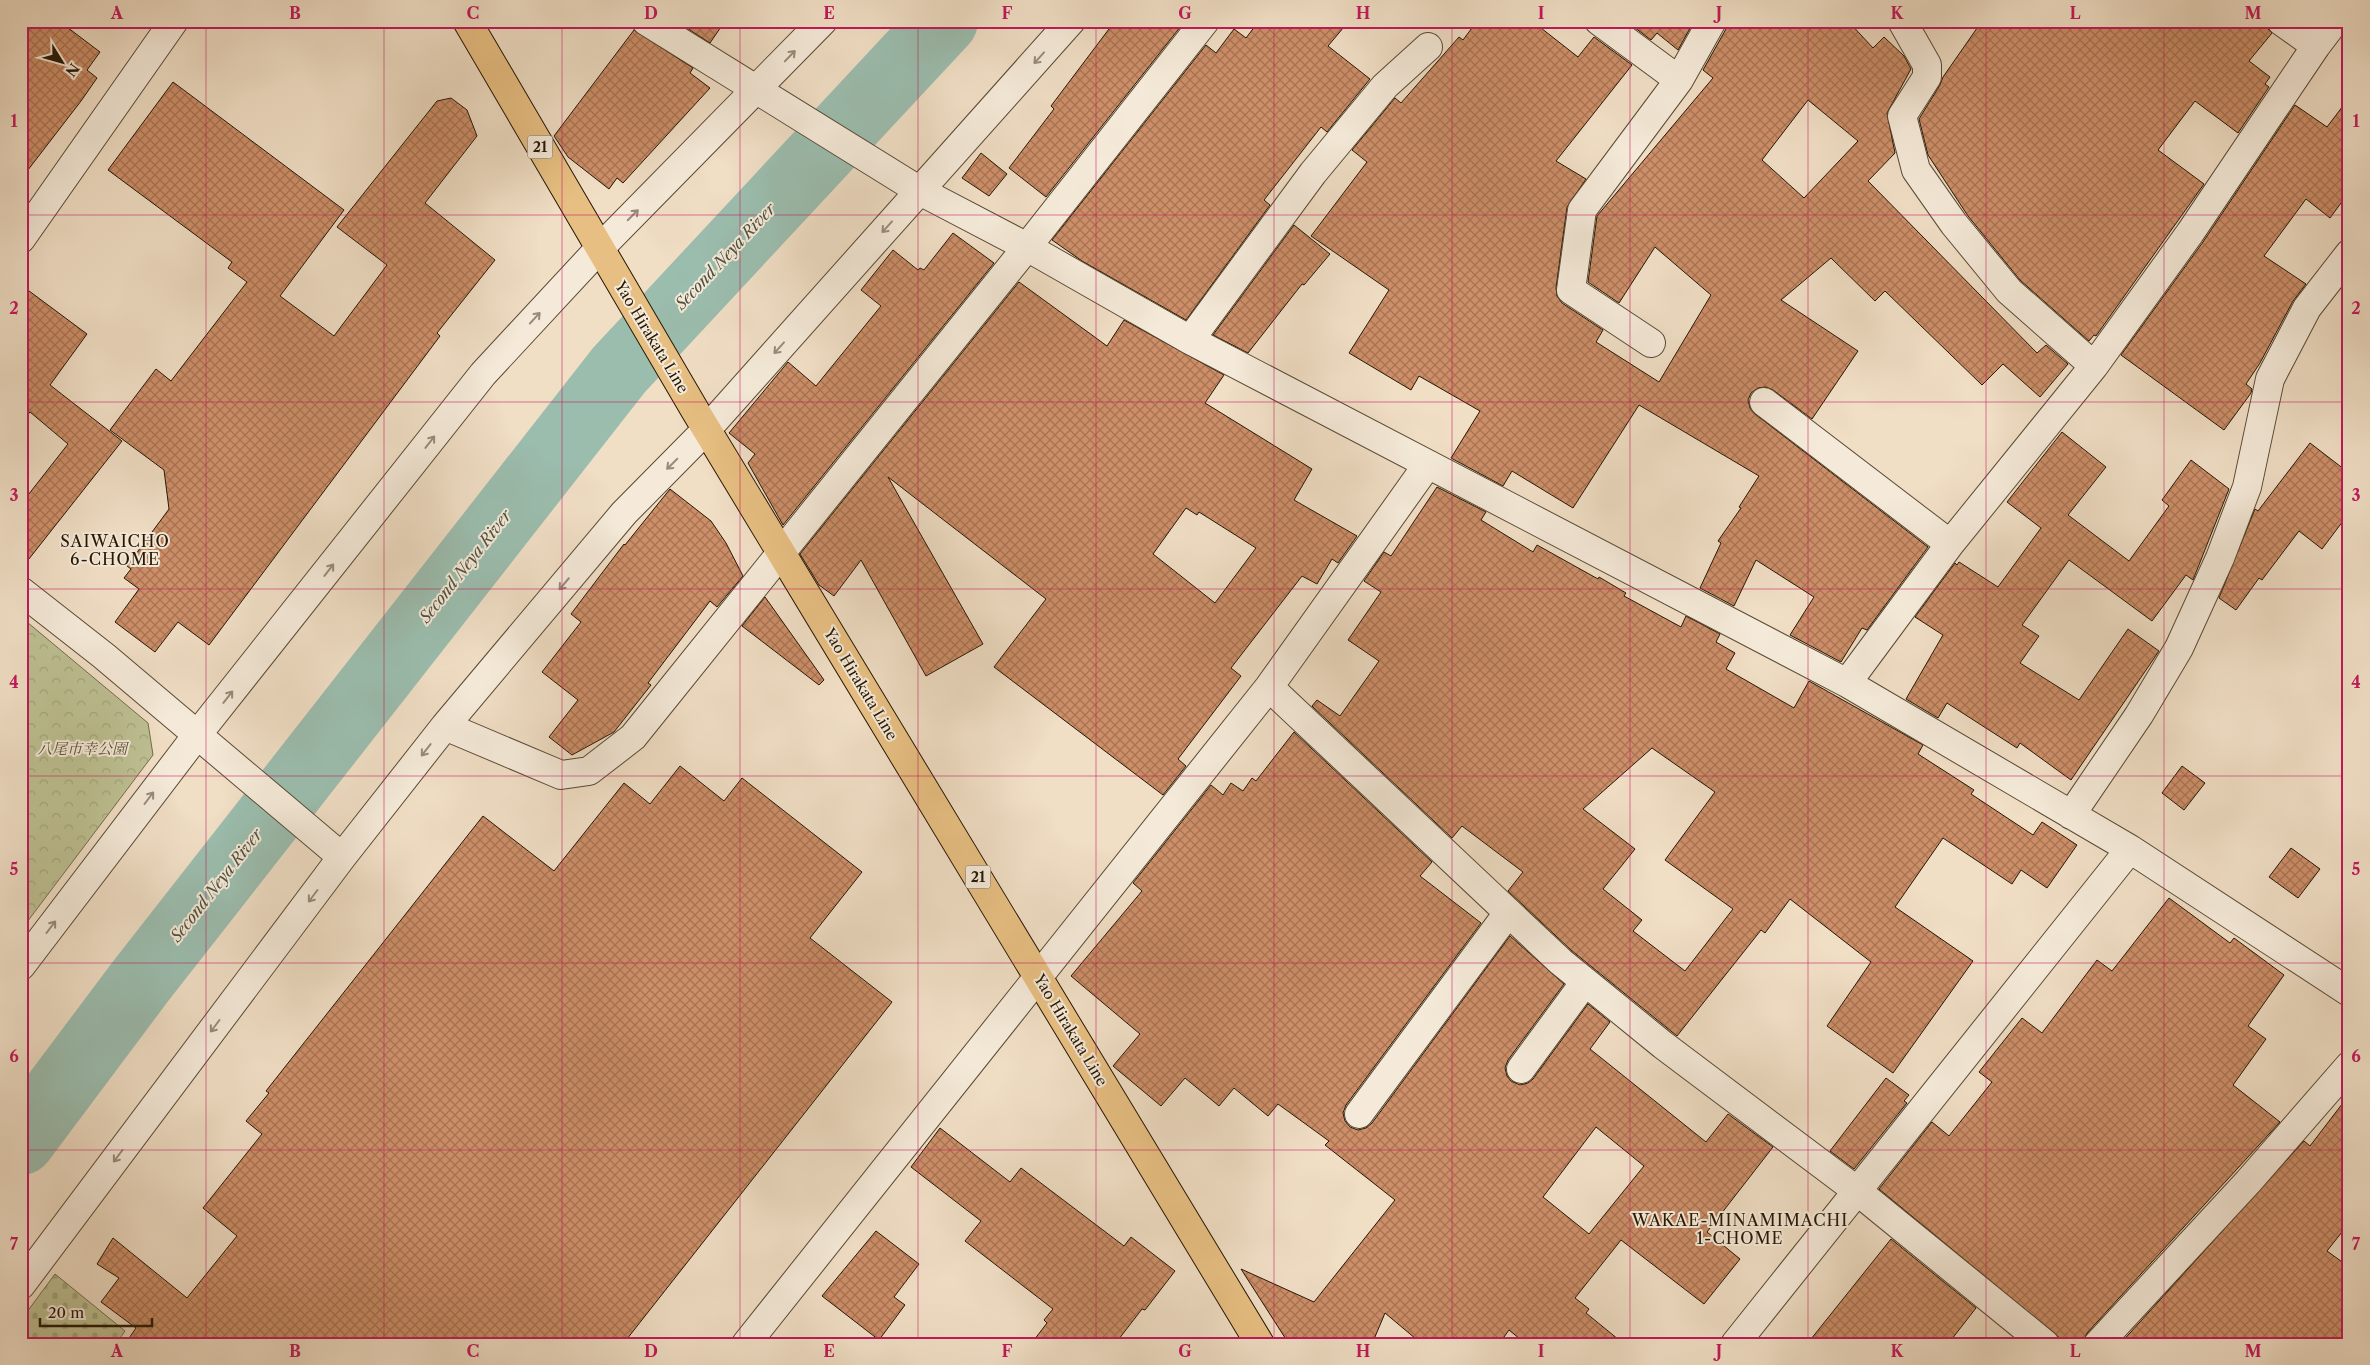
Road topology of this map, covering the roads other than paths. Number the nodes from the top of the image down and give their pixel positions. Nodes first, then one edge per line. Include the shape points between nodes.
1 (174, 21) edge
2 (467, 21) edge
3 (646, 21) edge
4 (823, 21) edge
5 (1071, 21) edge
6 (1205, 21) edge
7 (1599, 21) edge
8 (1712, 21) edge
9 (1902, 21) edge
10 (2280, 21) edge
11 (2335, 21) edge
12 (2316, 46) junction
13 (1428, 47) dead end
14 (1679, 80) junction
15 (756, 91) junction
16 (920, 191) junction
17 (21, 239) edge
18 (1027, 247) junction
19 (599, 249) junction
20 (2349, 254) edge
21 (1190, 340) junction
22 (1651, 343) dead end
23 (2094, 366) junction
24 (1764, 402) dead end
25 (702, 420) junction
26 (1428, 464) junction
27 (1950, 544) junction
28 (781, 553) junction
29 (21, 591) edge
30 (1847, 683) junction
31 (1269, 687) junction
32 (445, 726) junction
33 (197, 735) junction
34 (2071, 815) junction
35 (2130, 849) junction
36 (342, 857) junction
37 (1508, 913) junction
38 (21, 966) edge
39 (1039, 978) junction
40 (1585, 982) junction
41 (2341, 987) edge
42 (2349, 1010) edge
43 (2349, 1066) edge
44 (1521, 1070) dead end
45 (1360, 1114) dead end
46 (1856, 1190) junction
47 (21, 1285) edge
48 (746, 1344) edge
49 (1260, 1344) edge
50 (1735, 1344) edge
51 (2045, 1344) edge
52 (2098, 1344) edge

1 - 17 street
2 - 19 main road, Yao Hirakata Line / 21
3 - 15 street
15 -> 4 street
5 -> 16 street
6 - 18 street
7 - 14 street
8 - 14 street
9 - 23 street via 1927,65 1927,77 1902,116 1916,170 1954,224 2009,291
10 - 12 street
11 - 12 street
12 - 23 street via 2190,233
13 - 21 street via 1385,86 1313,173
14 - 22 street via 1582,210 1571,290
15 - 16 street
19 -> 15 street
16 - 18 street
16 -> 25 street
18 - 21 street
18 - 28 street
19 - 25 main road, Yao Hirakata Line / 21
33 -> 19 street via 483,374
20 - 34 street via 2307,308 2270,379 2246,487 2220,558 2179,648 2139,715
21 - 26 street
23 - 27 street
24 - 27 street
25 - 28 main road, Yao Hirakata Line / 21
25 -> 32 street
26 - 30 street
26 - 31 street
27 - 30 street
28 - 32 street via 633,736 589,771 561,775
28 - 39 main road, Yao Hirakata Line / 21
29 - 33 street
30 - 34 street
31 - 37 street
31 - 39 street
32 -> 36 street
33 - 36 street
38 -> 33 street
34 - 35 street
35 - 41 street
35 - 46 street
36 -> 47 street
37 - 40 street
37 - 45 street
39 - 48 street
39 - 49 main road, Yao Hirakata Line / 21
40 - 44 street
40 - 46 street
41 - 42 street
43 - 52 street via 2248,1182
46 - 50 street
46 - 51 street

